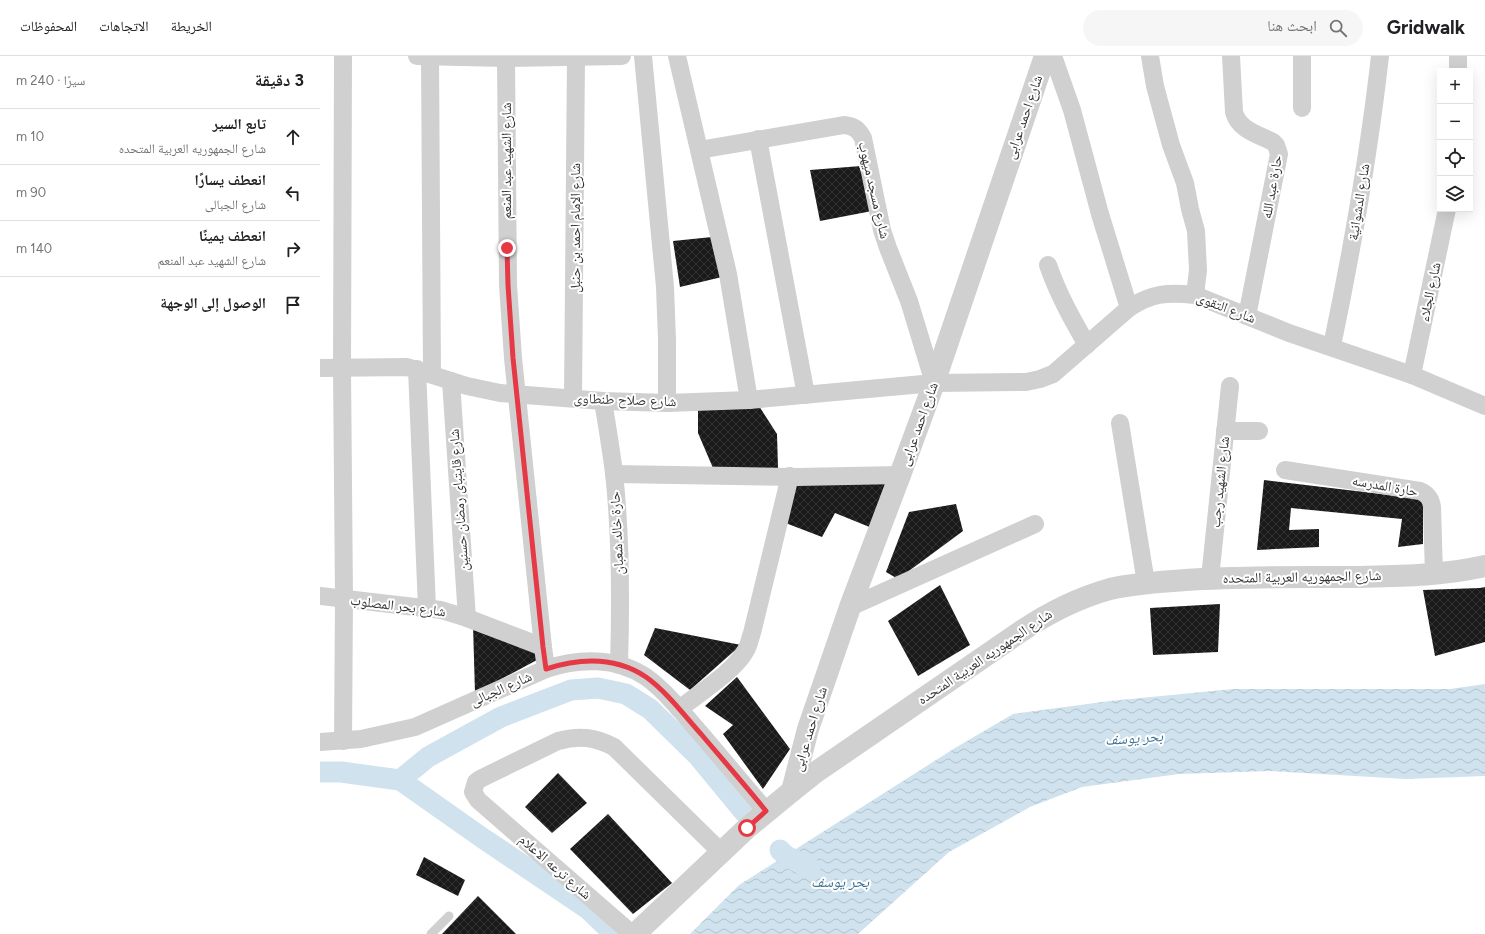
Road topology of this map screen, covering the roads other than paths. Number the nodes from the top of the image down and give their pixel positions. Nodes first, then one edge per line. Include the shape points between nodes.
1 (343, 56) edge
2 (417, 56) edge
3 (421, 56) edge
4 (430, 56) edge
5 (622, 56) edge
6 (643, 56) edge
7 (677, 56) edge
8 (1045, 56) edge
9 (1053, 56) edge
10 (1150, 56) edge
11 (1231, 56) edge
12 (1302, 56) edge
13 (1380, 56) edge
14 (1458, 56) edge
15 (486, 57) edge
16 (576, 57) junction
17 (506, 58) junction
18 (1458, 68) edge
19 (1302, 108) dead end
20 (758, 139) junction
21 (699, 150) junction
22 (1446, 212) edge
23 (1048, 265) dead end
24 (1195, 295) junction
25 (1129, 308) junction
26 (1247, 316) junction
27 (1087, 345) junction
28 (1332, 346) junction
29 (320, 368) edge
30 (342, 368) junction
31 (424, 371) junction
32 (1412, 376) junction
33 (451, 381) junction
34 (934, 383) junction
35 (1230, 386) dead end
36 (806, 394) junction
37 (518, 395) junction
38 (574, 398) junction
39 (749, 400) junction
40 (603, 401) junction
41 (667, 403) junction
42 (1485, 404) edge
43 (1120, 423) dead end
44 (1225, 431) junction
45 (1259, 431) dead end
46 (1285, 470) dead end
47 (614, 474) junction
48 (900, 475) junction
49 (790, 476) junction
50 (1035, 524) dead end
51 (1485, 566) edge
52 (1434, 575) junction
53 (1210, 578) junction
54 (1146, 583) junction
55 (320, 596) edge
56 (344, 599) junction
57 (850, 607) junction
58 (427, 608) junction
59 (467, 618) junction
60 (543, 647) junction
61 (618, 665) junction
62 (546, 669) junction
63 (679, 709) junction
64 (343, 741) junction
65 (320, 742) edge
66 (792, 790) junction
67 (766, 811) junction
68 (721, 852) junction
69 (449, 916) dead end
70 (431, 934) edge
71 (634, 934) edge

1 - 30 street
2 - 3 street
3 - 4 street
4 - 15 street
4 - 31 street
5 - 16 street
6 - 41 street via 665,287 668,340
7 - 21 street
8 - 34 street, شارع احمد عرابى
9 - 25 street via 1072,110
10 - 24 street via 1157,94 1185,183 1196,231 1198,270
11 - 26 street, حارة عبد الله via 1236,118 1244,128 1273,142 1280,154
12 - 19 street
13 - 28 street, شارع الدشوانية via 1350,259
14 - 18 street
15 - 17 street
16 - 17 street
16 - 38 street, شارع الإمام احمد بن حنبل
17 - 37 street, شارع الشهيد عبد المنعم via 508,285
20 - 21 street, شارع مسجد ميهوب
20 - 34 street, شارع مسجد ميهوب via 844,125 852,125 859,130 863,138 884,236 909,301
20 - 36 street
21 - 39 street via 728,274
22 - 32 street, شارع الجلاء
23 - 27 street via 1056,288
24 - 25 street, شارع التقوى via 1167,293 1140,301
24 - 26 street, شارع التقوى
25 - 27 street, شارع التقوى
26 - 28 street, شارع التقوى via 1289,333
27 - 34 street, شارع التقوى via 1053,374 1040,379 1026,382
28 - 32 street, شارع التقوى
29 - 30 street, شارع صلاح طنطاوى
30 - 31 street, شارع صلاح طنطاوى via 395,366
30 - 56 street
31 - 33 street, شارع صلاح طنطاوى
31 - 58 street
32 - 42 street, شارع التقوى
33 - 37 street, شارع صلاح طنطاوى via 484,390
33 - 59 street, شارع قايتباى رمضان حسنين
34 - 36 street, شارع صلاح طنطاوى
34 - 48 street, شارع احمد عرابى
35 - 44 street, شارع الشهيد رجب
36 - 39 street, شارع صلاح طنطاوى
37 - 38 street, شارع صلاح طنطاوى
37 - 60 street, شارع الشهيد عبد المنعم
38 - 40 street, شارع صلاح طنطاوى
39 - 41 street, شارع صلاح طنطاوى
40 - 41 street, شارع صلاح طنطاوى
40 - 47 street, حارة خالد شعبان
43 - 54 street
44 - 45 street
44 - 53 street, شارع الشهيد رجب
46 - 52 street, حارة المدرسه via 1420,490 1425,493 1432,501
47 - 49 street
47 - 61 street, حارة خالد شعبان via 621,615
48 - 49 street
48 - 57 street, شارع احمد عرابى
49 - 63 street via 746,650 729,671
50 - 57 street
51 - 52 street, شارع الجمهوريه العربية المتحده
52 - 53 street, شارع الجمهوريه العربية المتحده
53 - 54 street, شارع الجمهوريه العربية المتحده
54 - 66 street, شارع الجمهوريه العربية المتحده via 1092,595 1037,620
55 - 56 street, شارع بحر المصلوب
56 - 58 street, شارع بحر المصلوب
56 - 64 street
57 - 66 street, شارع احمد عرابى via 808,729
58 - 59 street, شارع بحر المصلوب
59 - 60 street, شارع بحر المصلوب
60 - 62 street, شارع الشهيد عبد المنعم
61 - 62 street, شارع الجبالى via 601,661 582,661
61 - 63 street, شارع الجبالى via 646,677
62 - 64 street, شارع الجبالى via 415,727
63 - 67 street, شارع الجبالى
64 - 65 street, شارع الجبالى
66 - 67 street, شارع الجمهوريه العربية المتحده
67 - 68 street, شارع الجمهوريه العربية المتحده
68 - 71 street, شارع الجمهوريه العربية المتحده
68 - 71 street, شارع ترعه الاعلام via 614,748 593,738 558,741 476,782 473,792 478,800
69 - 70 lane

